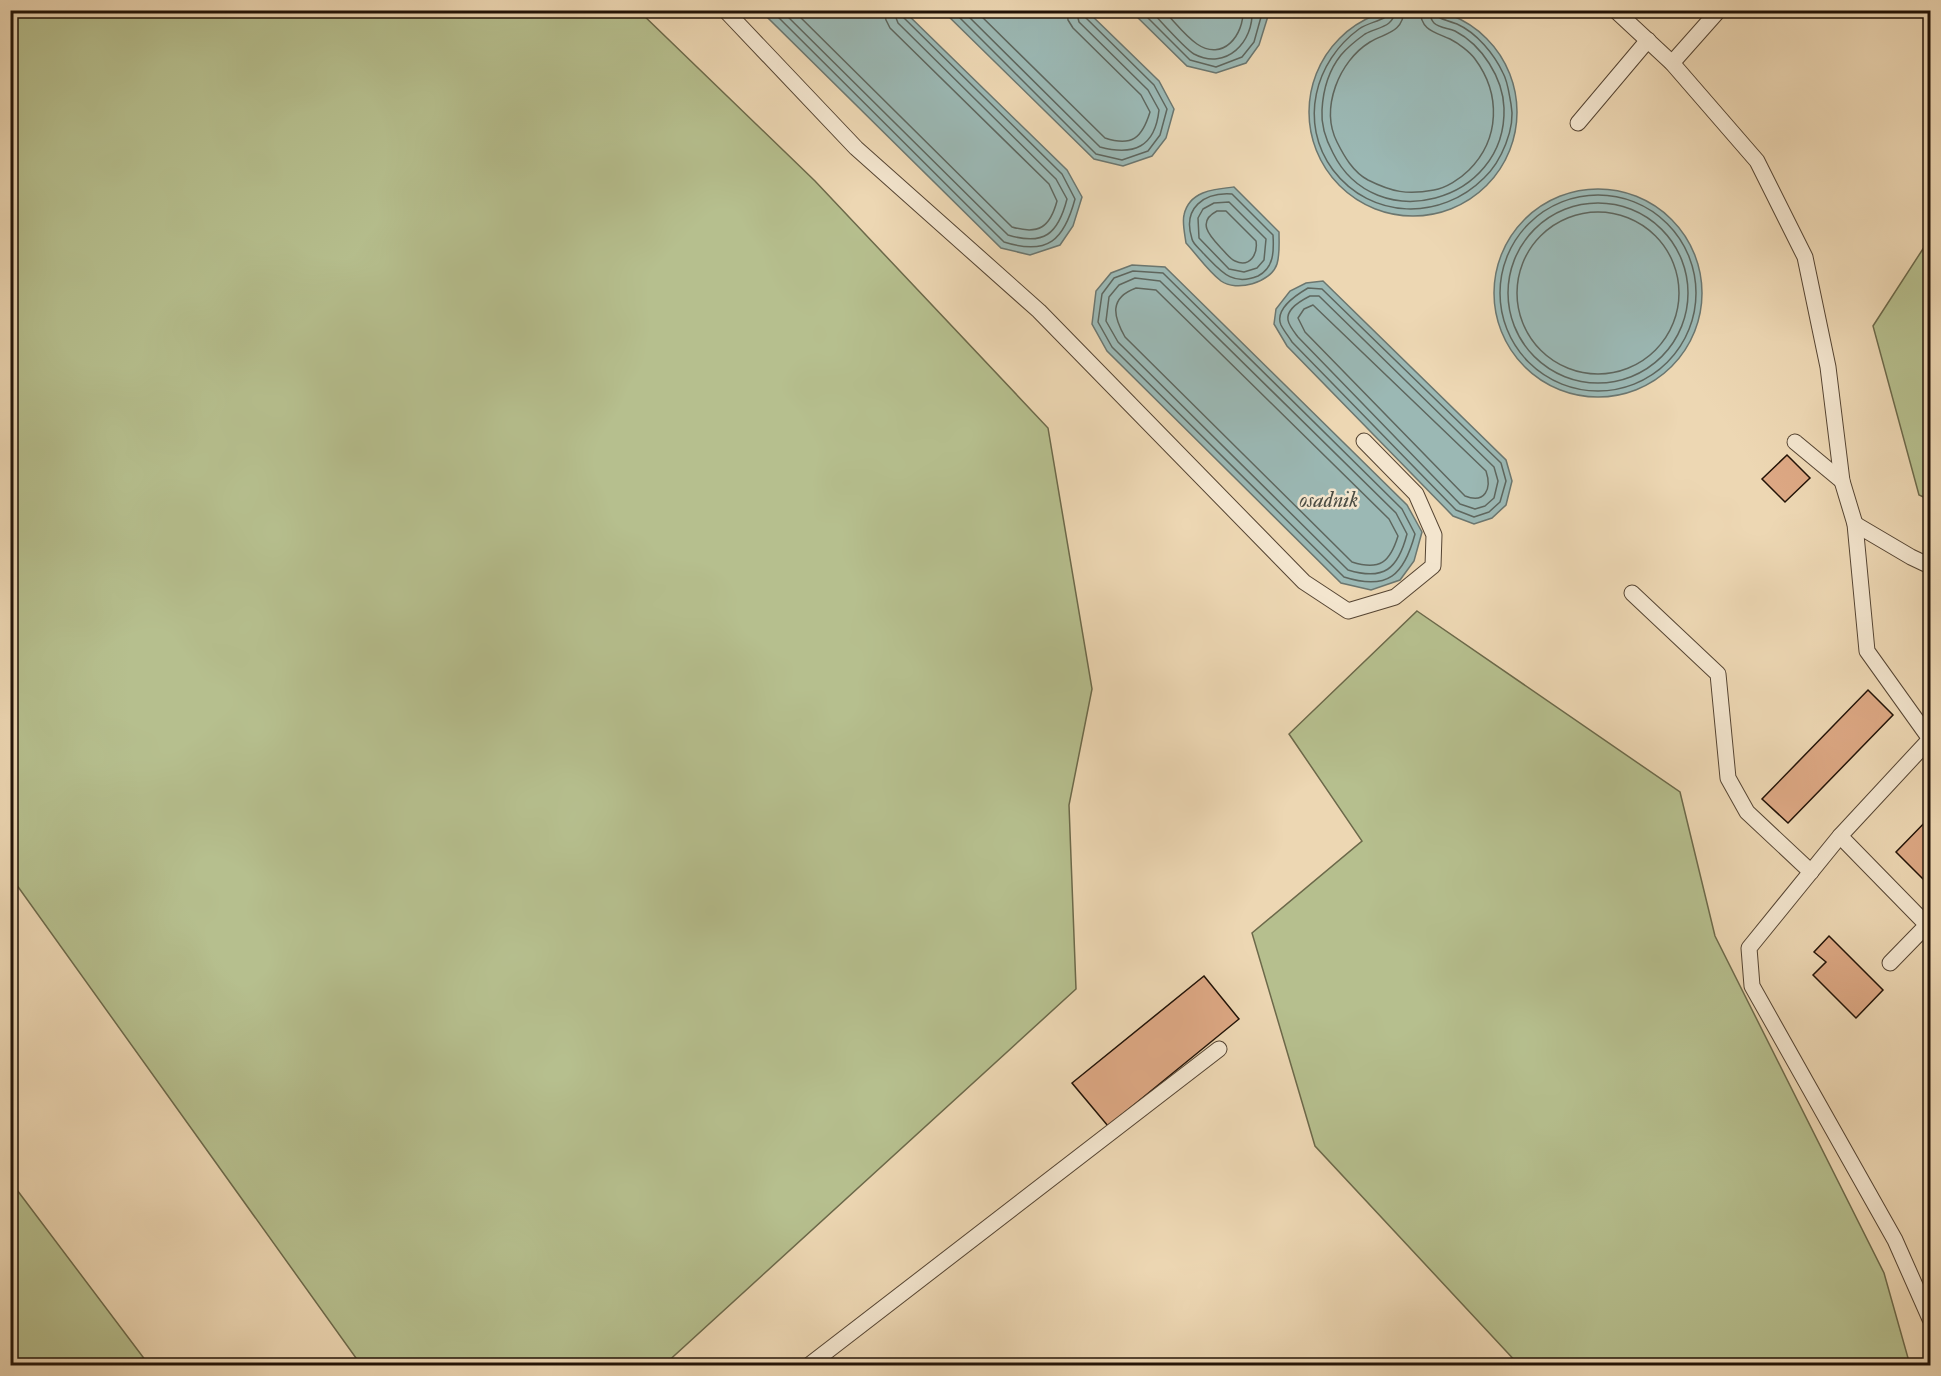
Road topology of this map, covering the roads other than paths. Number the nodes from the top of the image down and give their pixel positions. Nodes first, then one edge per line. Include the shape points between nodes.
1 (725, 10) edge
2 (1616, 10) edge
3 (1719, 10) edge
4 (1648, 40) junction
5 (1672, 63) junction
6 (1578, 123) dead end
7 (1364, 441) dead end
8 (1795, 442) dead end
9 (1842, 481) junction
10 (1856, 524) junction
11 (1930, 566) edge
12 (1632, 593) dead end
13 (1930, 739) edge
14 (1840, 836) junction
15 (1811, 872) junction
16 (1929, 926) edge
17 (1890, 963) dead end
18 (1219, 1049) dead end
19 (1930, 1318) edge
20 (808, 1365) edge

1 - 7 lane via 856,148 1039,311 1304,582 1348,611 1395,597 1433,566 1434,536 1416,494
2 - 4 lane
3 - 5 lane
4 - 5 lane
4 - 6 lane
5 - 9 lane via 1757,161 1805,257 1828,367
8 - 9 lane
9 - 10 lane
10 - 11 lane
10 - 13 lane via 1867,651
12 - 15 lane via 1718,674 1728,778 1747,812
13 - 14 lane
14 - 15 lane
14 - 16 lane
15 - 19 lane via 1749,948 1752,986 1895,1240
16 - 17 lane
18 - 20 lane

